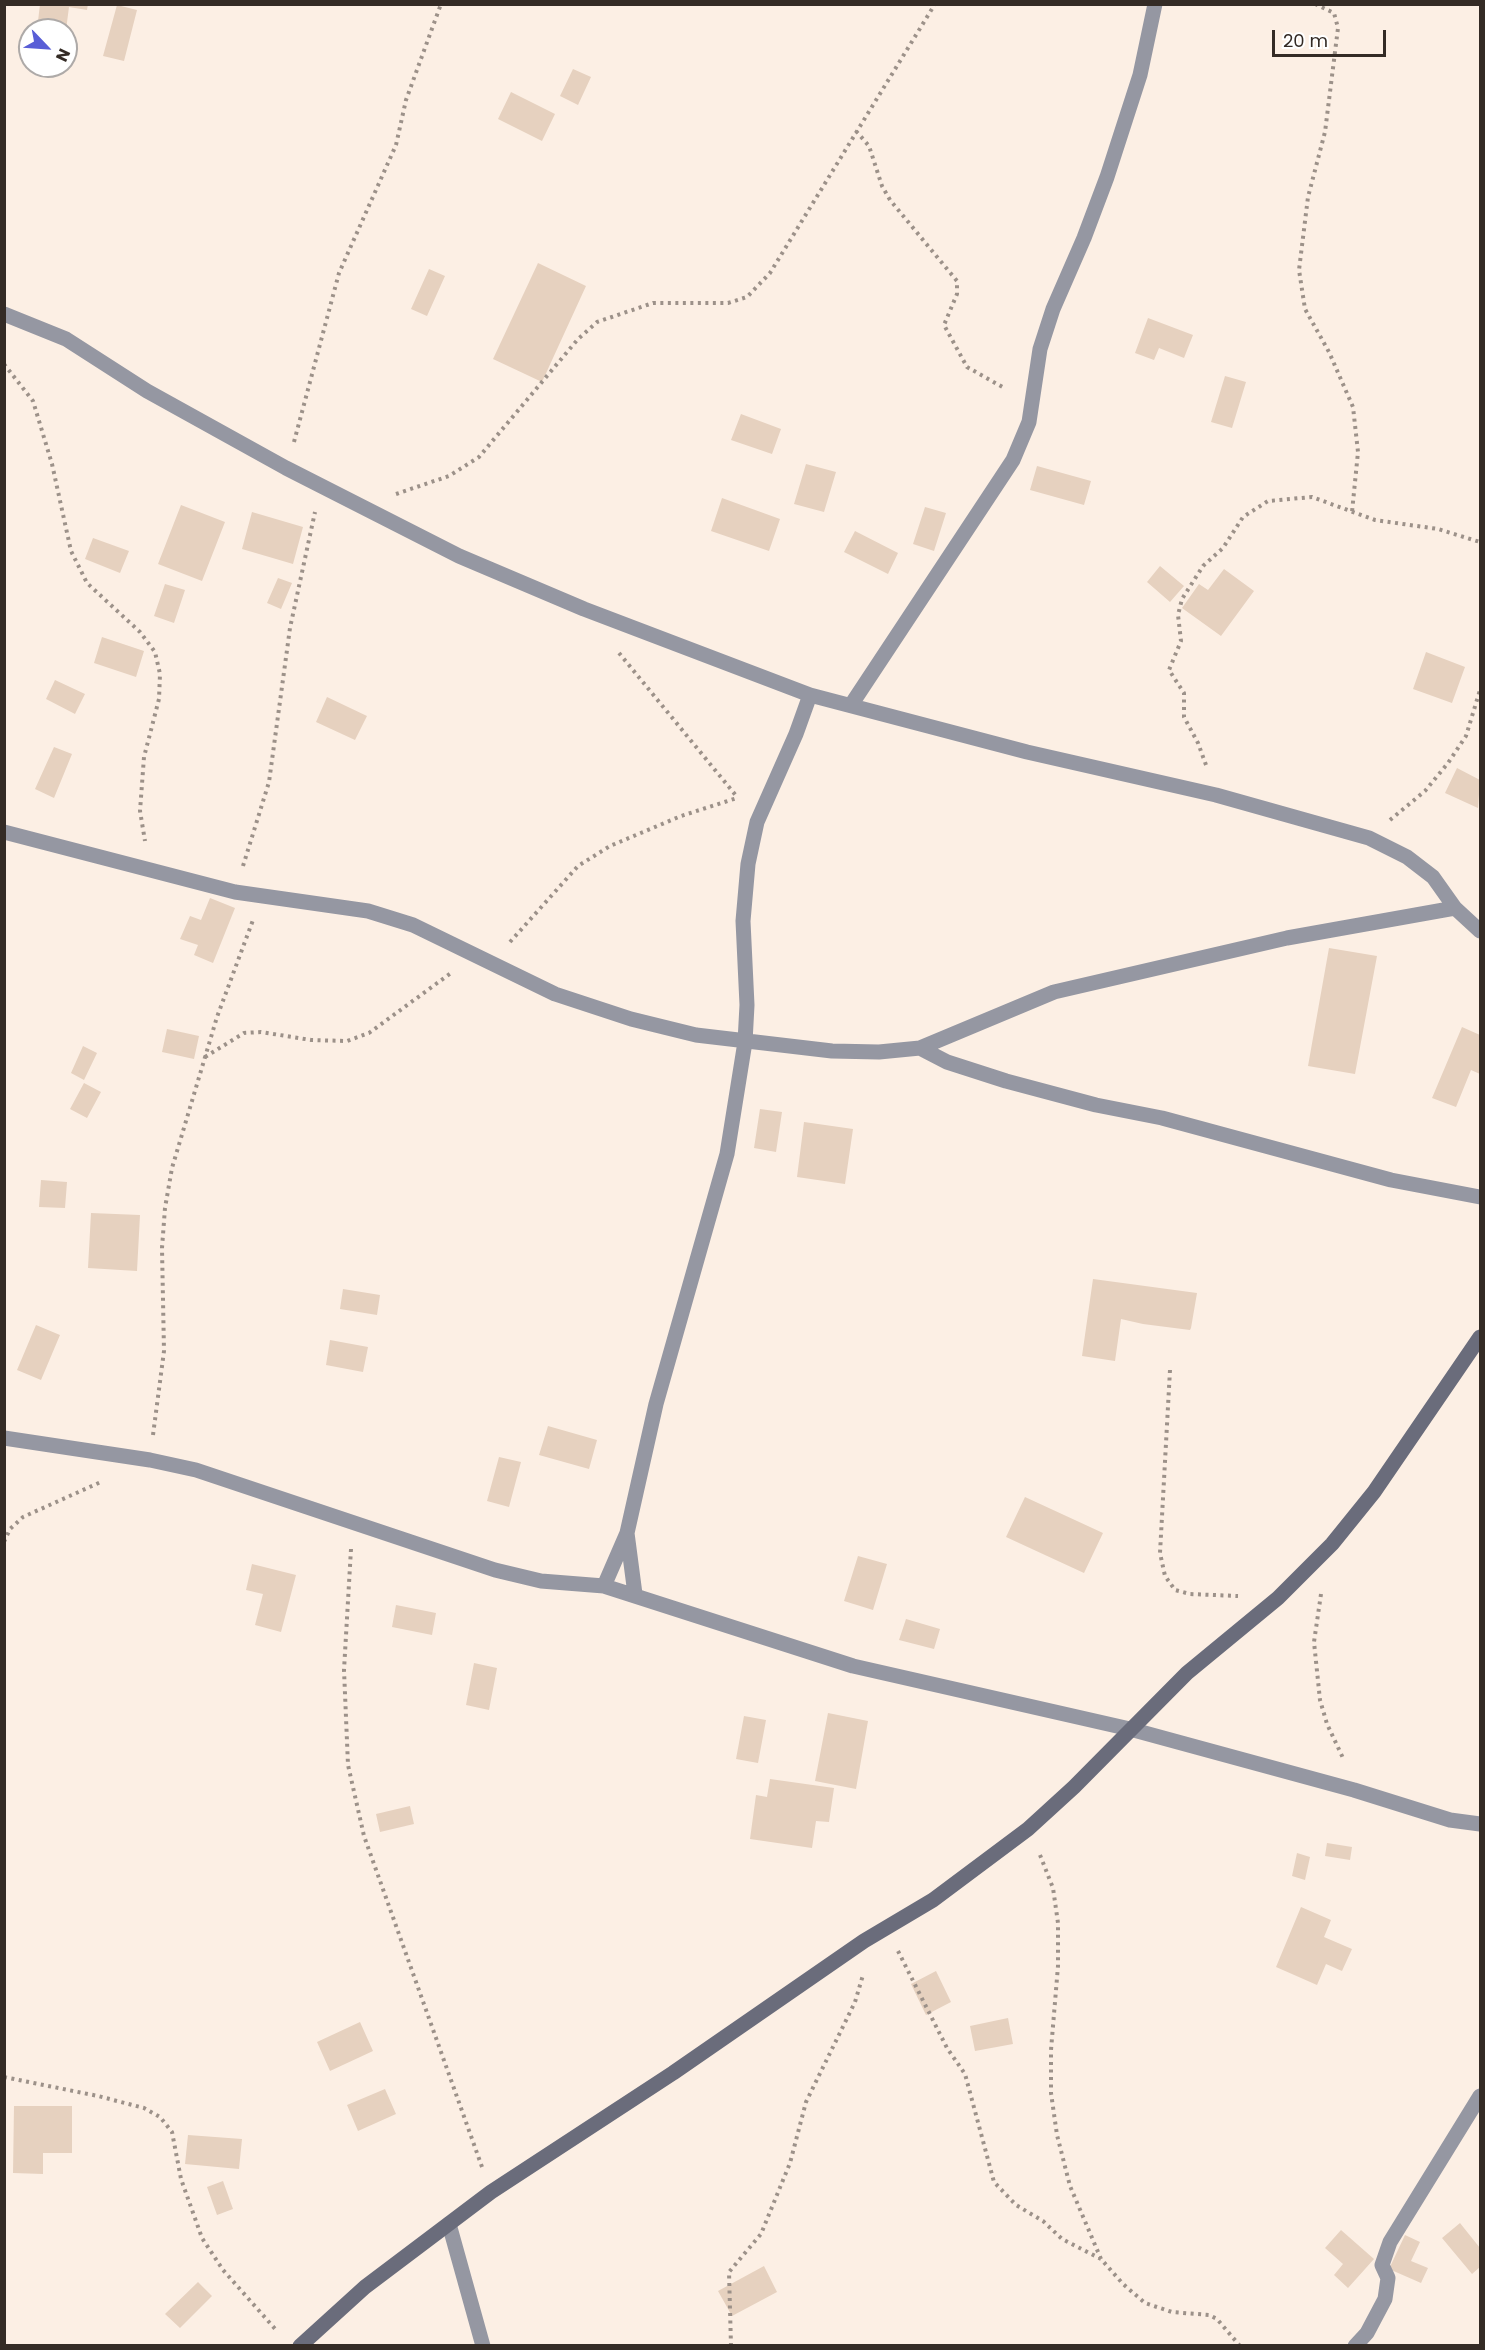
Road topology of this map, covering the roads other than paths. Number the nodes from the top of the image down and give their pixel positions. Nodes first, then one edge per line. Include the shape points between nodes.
1 (1155, 4) edge
2 (4, 314) edge
3 (810, 695) junction
4 (851, 705) junction
5 (4, 832) edge
6 (1455, 908) junction
7 (1480, 931) edge
8 (745, 1042) junction
9 (920, 1048) junction
10 (1480, 1197) edge
11 (1480, 1337) edge
12 (4, 1438) edge
13 (627, 1533) junction
14 (604, 1586) junction
15 (635, 1594) junction
16 (1130, 1729) junction
17 (1480, 1824) edge
18 (1480, 2096) edge
19 (449, 2224) junction
20 (300, 2346) edge
21 (483, 2346) edge
22 (1355, 2346) edge

1 - 4 street via 1140,75 1107,177 1040,349 1029,422 1013,460
2 - 3 street via 66,339 147,391 286,468 459,556 573,605
3 - 4 street
3 - 8 street via 758,822 748,864 742,921
4 - 6 street via 1027,752 1216,795 1369,838 1407,857 1433,878
5 - 8 street via 235,892 368,911 413,925 555,994 592,1007 696,1035
6 - 7 street
6 - 9 street via 1287,938 1065,990
8 - 9 street via 832,1051
8 - 13 street via 727,1154 656,1404
9 - 10 street via 948,1062 1006,1081 1096,1105 1162,1118 1391,1180
11 - 16 street via 1374,1492 1332,1544 1278,1598 1187,1672
12 - 14 street via 195,1470 495,1570 541,1581
13 - 14 street
13 - 15 street
14 - 15 street
15 - 16 street via 853,1666
16 - 17 street via 1450,1820
16 - 19 street via 1028,1829 933,1900 864,1941
18 - 22 street via 1390,2242 1382,2265 1388,2278 1385,2299 1367,2333
19 - 20 street via 365,2287
19 - 21 street

